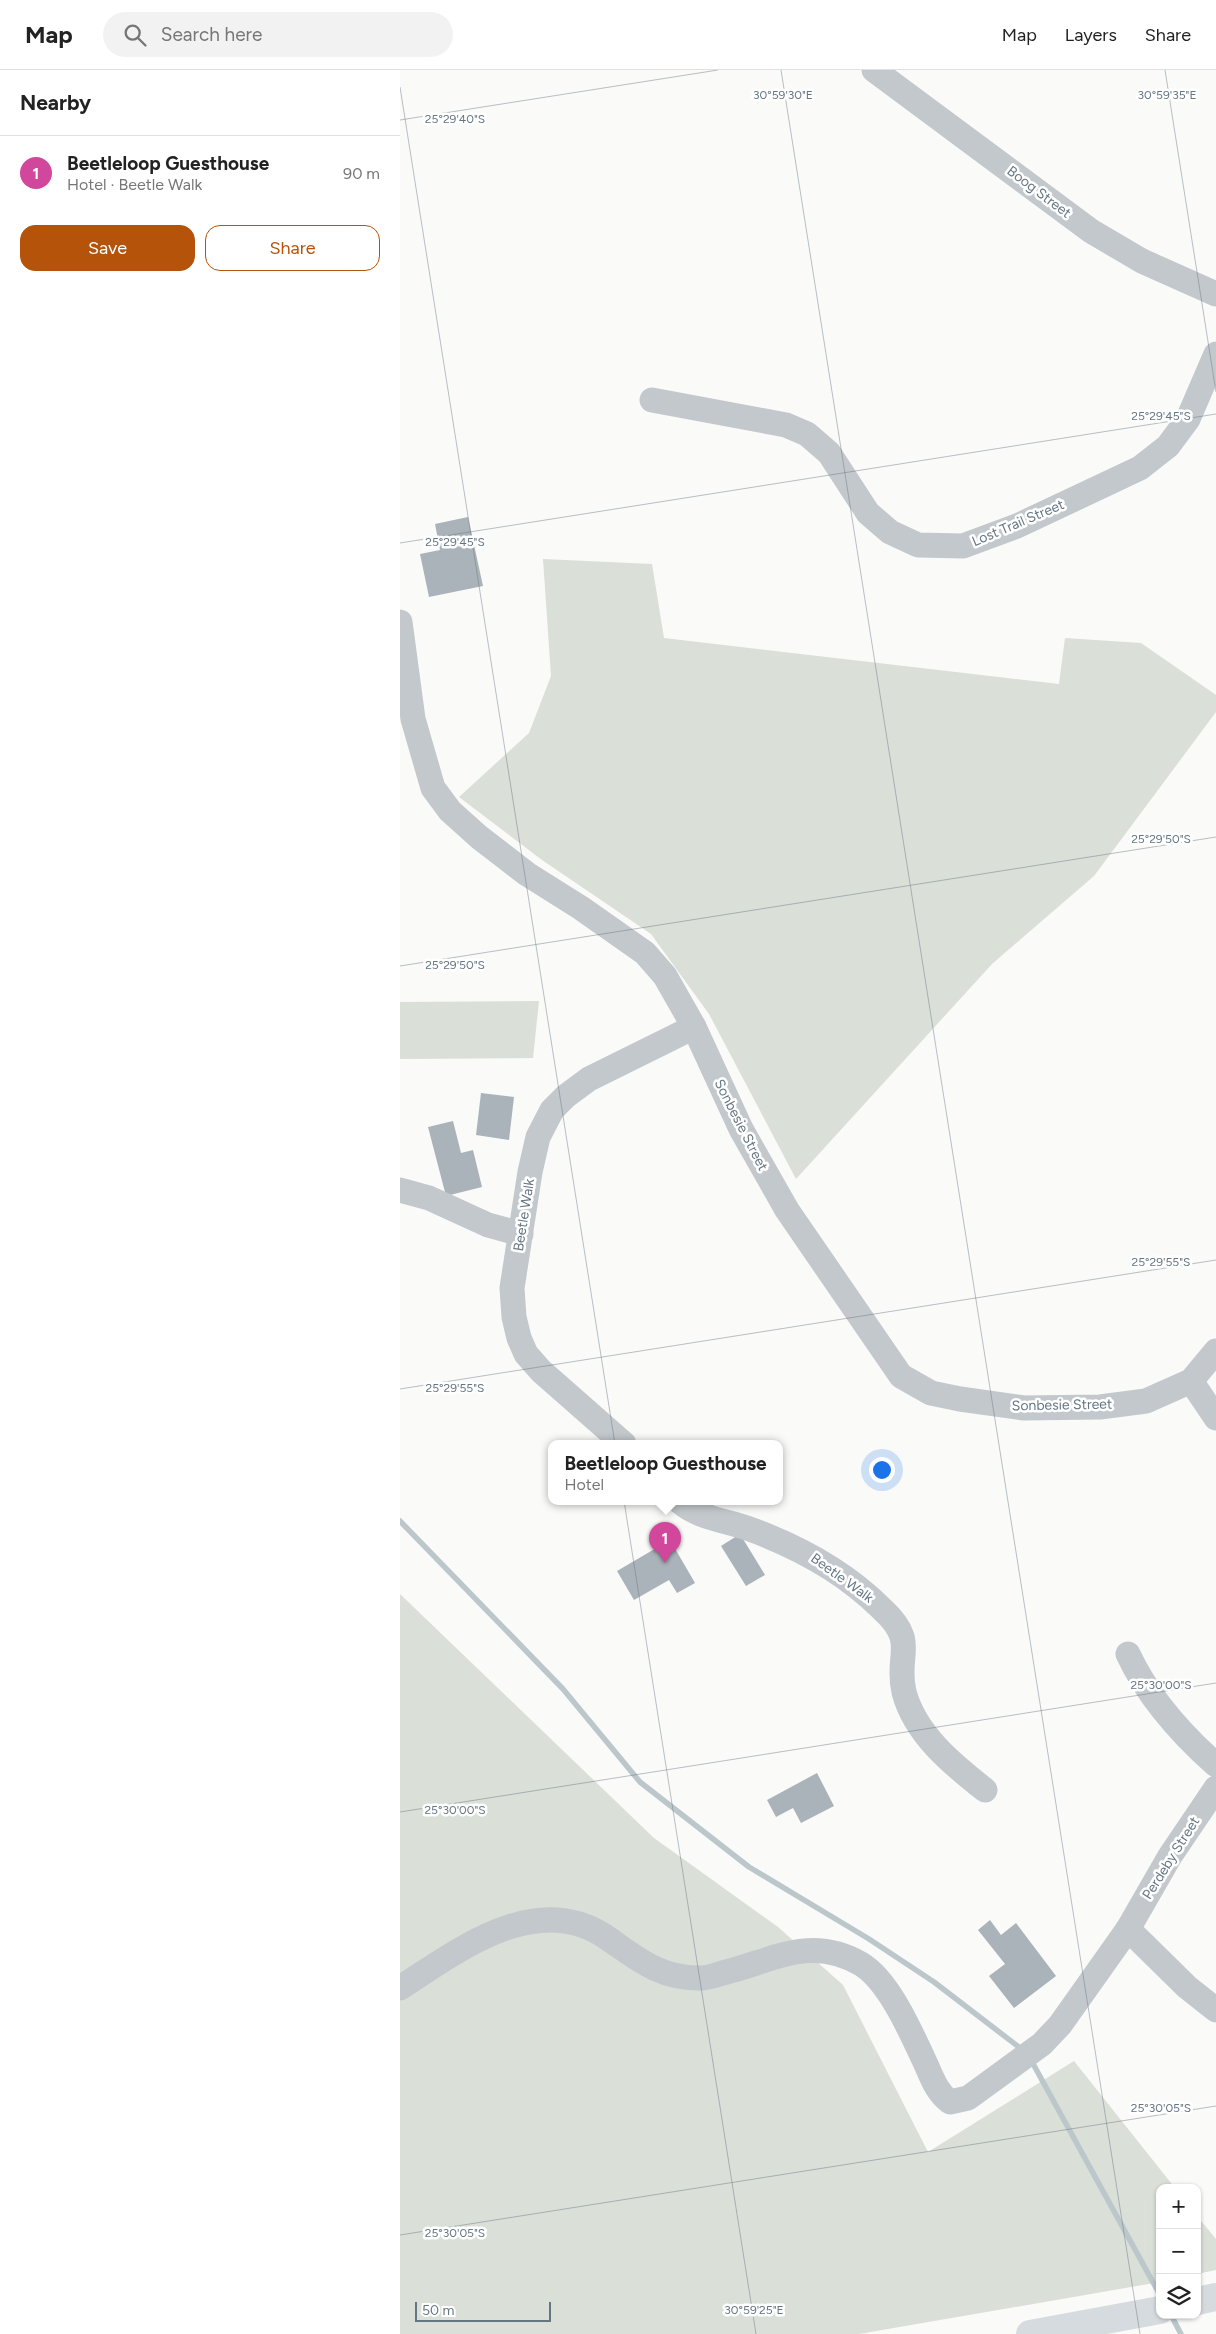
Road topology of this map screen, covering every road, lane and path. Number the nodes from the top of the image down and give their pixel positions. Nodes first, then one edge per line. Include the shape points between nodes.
1 (874, 70) edge
2 (1216, 294) edge
3 (1216, 354) edge
4 (652, 400) dead end
5 (400, 622) edge
6 (694, 1027) junction
7 (400, 1190) edge
8 (521, 1234) junction
9 (1216, 1351) edge
10 (1191, 1381) junction
11 (1216, 1418) edge
12 (619, 1440) edge
13 (685, 1505) edge
14 (1128, 1654) dead end
15 (1216, 1765) edge
16 (1216, 1788) edge
17 (985, 1790) dead end
18 (1128, 1929) junction
19 (400, 1988) edge
20 (1216, 2010) edge
21 (1216, 2297) edge
22 (1201, 2300) edge
23 (1149, 2312) edge
24 (1030, 2334) edge

1 - 2 street, Boog Street via 1091,231 1142,262
3 - 4 street, Lost Trail Street via 1188,419 1168,446 1140,468 1017,526 963,546 918,545 890,532 868,514 829,453 807,434 786,425
5 - 6 street, Sonbesie Street via 413,719 432,788 450,812 479,837 527,874 645,953 665,976
6 - 8 street, Beetle Walk via 589,1079 552,1110 538,1137
6 - 10 street, Sonbesie Street via 741,1129 786,1210 901,1376 931,1393 1024,1408 1100,1407 1146,1401
7 - 8 street via 429,1198 488,1225
8 - 12 street, Beetle Walk via 512,1288 514,1317 526,1354
9 - 10 street, Sonbesie Street
10 - 11 street
13 - 17 street, Beetle Walk via 701,1515 746,1528 806,1552 857,1586 884,1609 900,1627 905,1648 902,1668 904,1690 911,1712 952,1764
14 - 15 street via 1147,1690 1195,1747
16 - 18 street, Perdeby Street via 1170,1856
18 - 19 street, Perdeby Street via 1060,2025 1042,2044 968,2098 950,2102 940,2095 885,1987 862,1965 826,1950 807,1950 704,1978 676,1978 647,1965 580,1924 559,1919 533,1920 497,1931 444,1959
18 - 20 street
21 - 22 main road
23 - 24 main road

